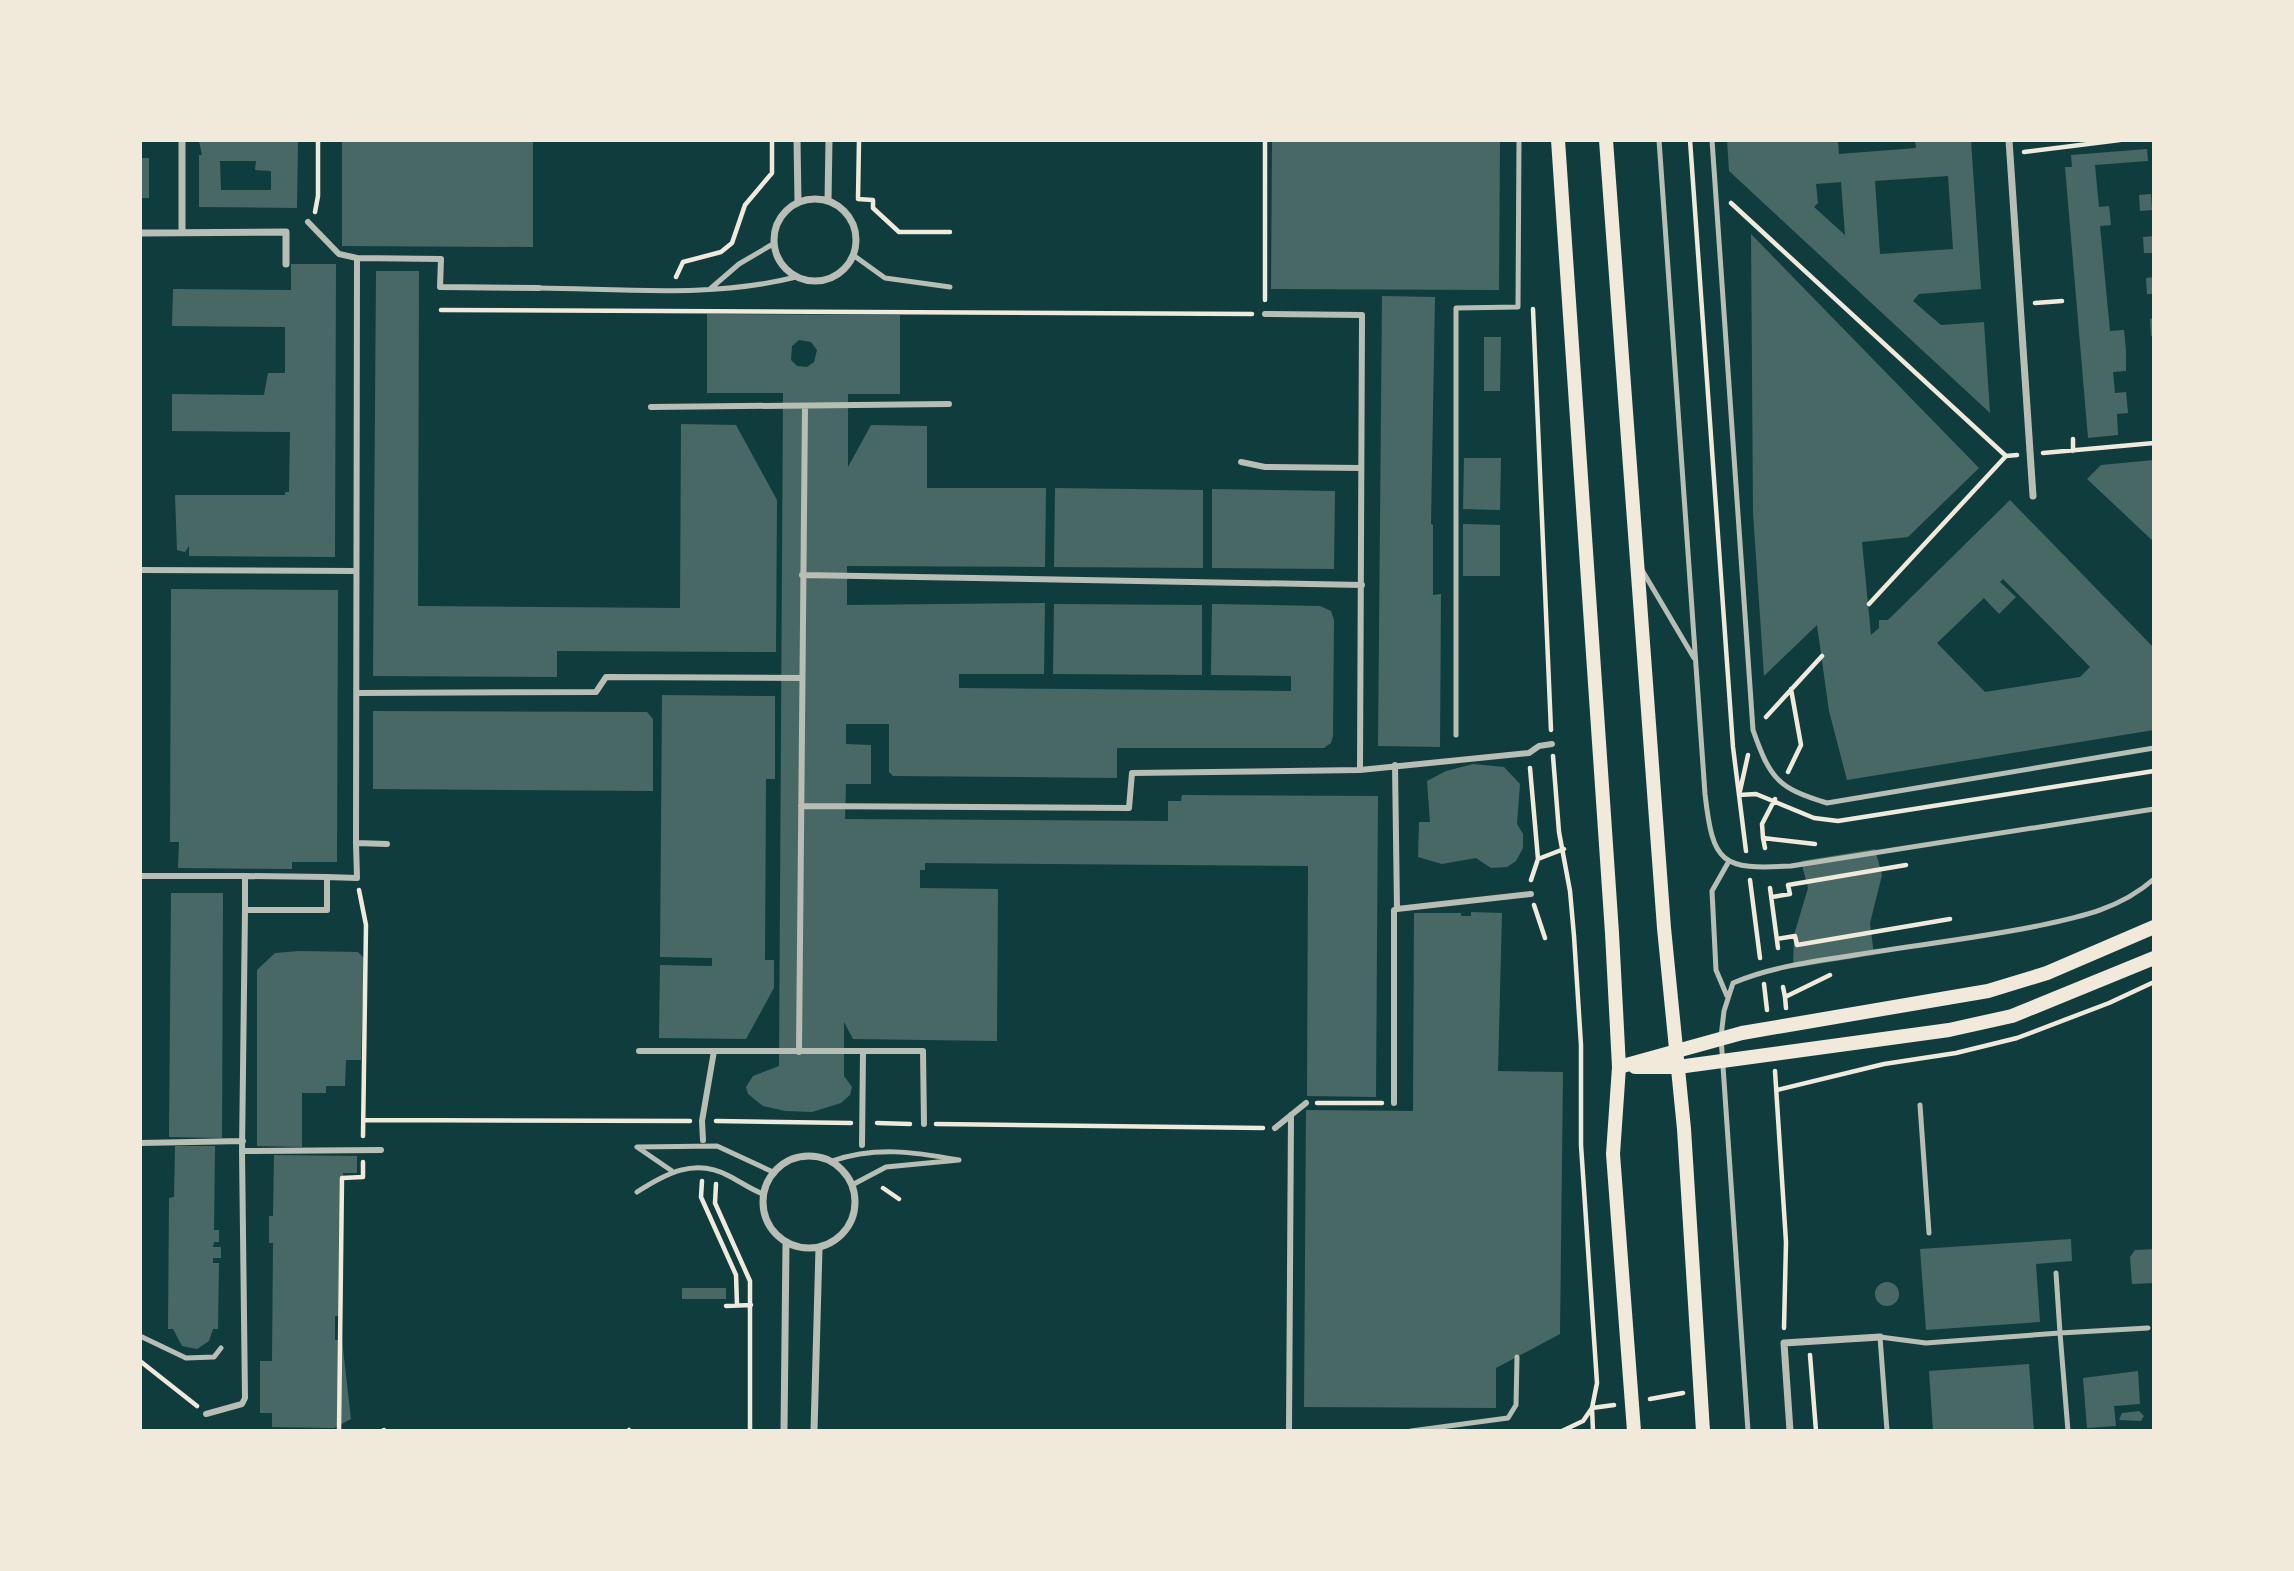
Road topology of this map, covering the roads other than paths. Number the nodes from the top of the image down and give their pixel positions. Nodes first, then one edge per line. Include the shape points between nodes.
1 (182, 140) edge
2 (797, 140) edge
3 (829, 140) edge
4 (1519, 140) edge
5 (1558, 140) edge
6 (1606, 140) edge
7 (1659, 140) edge
8 (1712, 140) edge
9 (2008, 140) edge
10 (828, 201) junction
11 (798, 202) junction
12 (308, 222) road end
13 (182, 232) junction
14 (140, 233) edge
15 (773, 244) junction
16 (853, 255) junction
17 (357, 258) junction
18 (286, 264) dead end
19 (796, 277) junction
20 (950, 287) dead end
21 (539, 288) joint
22 (709, 289) junction
23 (1265, 314) road end
24 (949, 404) dead end
25 (651, 407) dead end
26 (805, 407) junction
27 (1241, 462) dead end
28 (1361, 468) junction
29 (2033, 496) dead end
30 (1636, 555) junction
31 (140, 570) edge
32 (356, 571) junction
33 (802, 575) junction
34 (1362, 585) junction
35 (1695, 661) junction
36 (802, 678) junction
37 (357, 693) junction
38 (1456, 735) dead end
39 (1552, 744) road end
40 (2154, 748) edge
41 (1395, 765) junction
42 (1360, 770) junction
43 (801, 806) junction
44 (2154, 809) edge
45 (356, 843) junction
46 (387, 844) dead end
47 (1729, 861) junction
48 (140, 876) edge
49 (245, 876) junction
50 (327, 877) junction
51 (2154, 878) edge
52 (1531, 894) road end
53 (1397, 909) junction
54 (245, 910) junction
55 (2154, 927) edge
56 (2154, 958) edge
57 (1727, 996) junction
58 (1721, 1037) junction
59 (1676, 1049) junction
60 (639, 1051) dead end
61 (714, 1051) junction
62 (799, 1052) junction
63 (863, 1052) junction
64 (1723, 1060) junction
65 (1619, 1067) junction
66 (1678, 1067) junction
67 (1306, 1103) road end
68 (1394, 1103) road end
69 (1920, 1105) dead end
70 (1291, 1115) junction
71 (924, 1124) road end
72 (1275, 1128) road end
73 (702, 1140) dead end
74 (243, 1141) junction
75 (140, 1143) edge
76 (863, 1145) dead end
77 (381, 1150) dead end
78 (242, 1151) junction
79 (832, 1161) junction
80 (671, 1171) junction
81 (773, 1172) junction
82 (852, 1185) junction
83 (637, 1192) dead end
84 (763, 1194) junction
85 (1929, 1233) dead end
86 (786, 1243) junction
87 (819, 1248) junction
88 (2056, 1273) dead end
89 (2148, 1328) dead end
90 (2060, 1333) junction
91 (140, 1336) edge
92 (1880, 1337) junction
93 (221, 1349) dead end
94 (1517, 1357) dead end
95 (206, 1414) road end
96 (784, 1431) edge
97 (814, 1431) edge
98 (1289, 1431) edge
99 (1410, 1431) edge
100 (1634, 1431) edge
101 (1703, 1431) edge
102 (1748, 1431) edge
103 (1790, 1431) edge
104 (1887, 1431) edge
105 (2068, 1431) edge

1 - 13 street
2 - 11 street
3 - 10 street
4 - 38 lane via 1518,307 1456,308
5 - 65 main road
6 - 30 main road
7 - 35 lane
8 - 40 lane via 1753,730 1766,768 1797,794 1826,803
9 - 29 street
10 - 11 street
10 - 16 street via 848,215 854,228
11 - 15 street via 779,219
12 - 17 street via 339,254
13 - 14 street
13 - 18 street via 286,232
15 - 19 street via 785,269
15 - 22 lane
16 - 19 street via 836,276 823,281
16 - 20 lane via 885,278
17 - 21 street via 440,259 440,287
17 - 32 street
19 - 22 lane via 756,287
21 - 22 lane
23 - 28 street via 1362,315
24 - 26 street
25 - 26 street
26 - 33 street
27 - 28 street via 1265,467
28 - 34 street
30 - 35 lane
30 - 59 main road
31 - 32 street
32 - 37 street
33 - 34 street
33 - 36 street
34 - 42 street
35 - 47 lane via 1709,825 1715,848
36 - 37 street via 606,677 596,692
36 - 43 street
37 - 45 street
39 - 41 street via 1529,753
41 - 42 street
41 - 53 street
42 - 43 street via 1132,773 1129,808
43 - 62 street
44 - 47 lane via 1791,866 1748,867
45 - 46 street
45 - 50 street via 357,878
47 - 57 lane via 1712,891 1716,970
48 - 49 street
49 - 50 street
49 - 54 street
50 - 54 street via 327,910
51 - 57 lane via 2141,891 2097,913 1762,971 1733,983
52 - 53 street
53 - 68 street
54 - 74 street
55 - 58 main road via 2047,973 1988,991
56 - 64 main road via 2012,1016 1949,1030
57 - 58 lane
58 - 59 main road
58 - 64 lane
59 - 65 main road
59 - 66 main road
60 - 61 street
61 - 62 street
61 - 73 street
62 - 63 street
63 - 71 street via 923,1051
63 - 76 street
64 - 66 main road
64 - 102 lane
65 - 66 main road
65 - 100 main road via 1613,1154
66 - 101 main road
67 - 70 street
69 - 85 lane
70 - 72 street
70 - 98 street
74 - 75 street
74 - 78 street
77 - 78 street
78 - 95 street via 245,1398 242,1404
79 - 81 street via 794,1157
79 - 82 street
79 - 82 lane via 874,1151 959,1160 886,1167
80 - 81 lane via 638,1147 717,1146
80 - 83 lane
80 - 84 lane via 717,1171
81 - 84 street
82 - 87 street via 850,1224
84 - 86 street via 764,1217
86 - 87 street
86 - 96 street
87 - 97 street
88 - 90 lane
89 - 90 lane
90 - 92 lane via 1926,1343
90 - 105 lane
91 - 93 lane via 186,1358 214,1357
92 - 103 street via 1784,1343
92 - 104 lane
94 - 99 lane via 1516,1405 1508,1418

